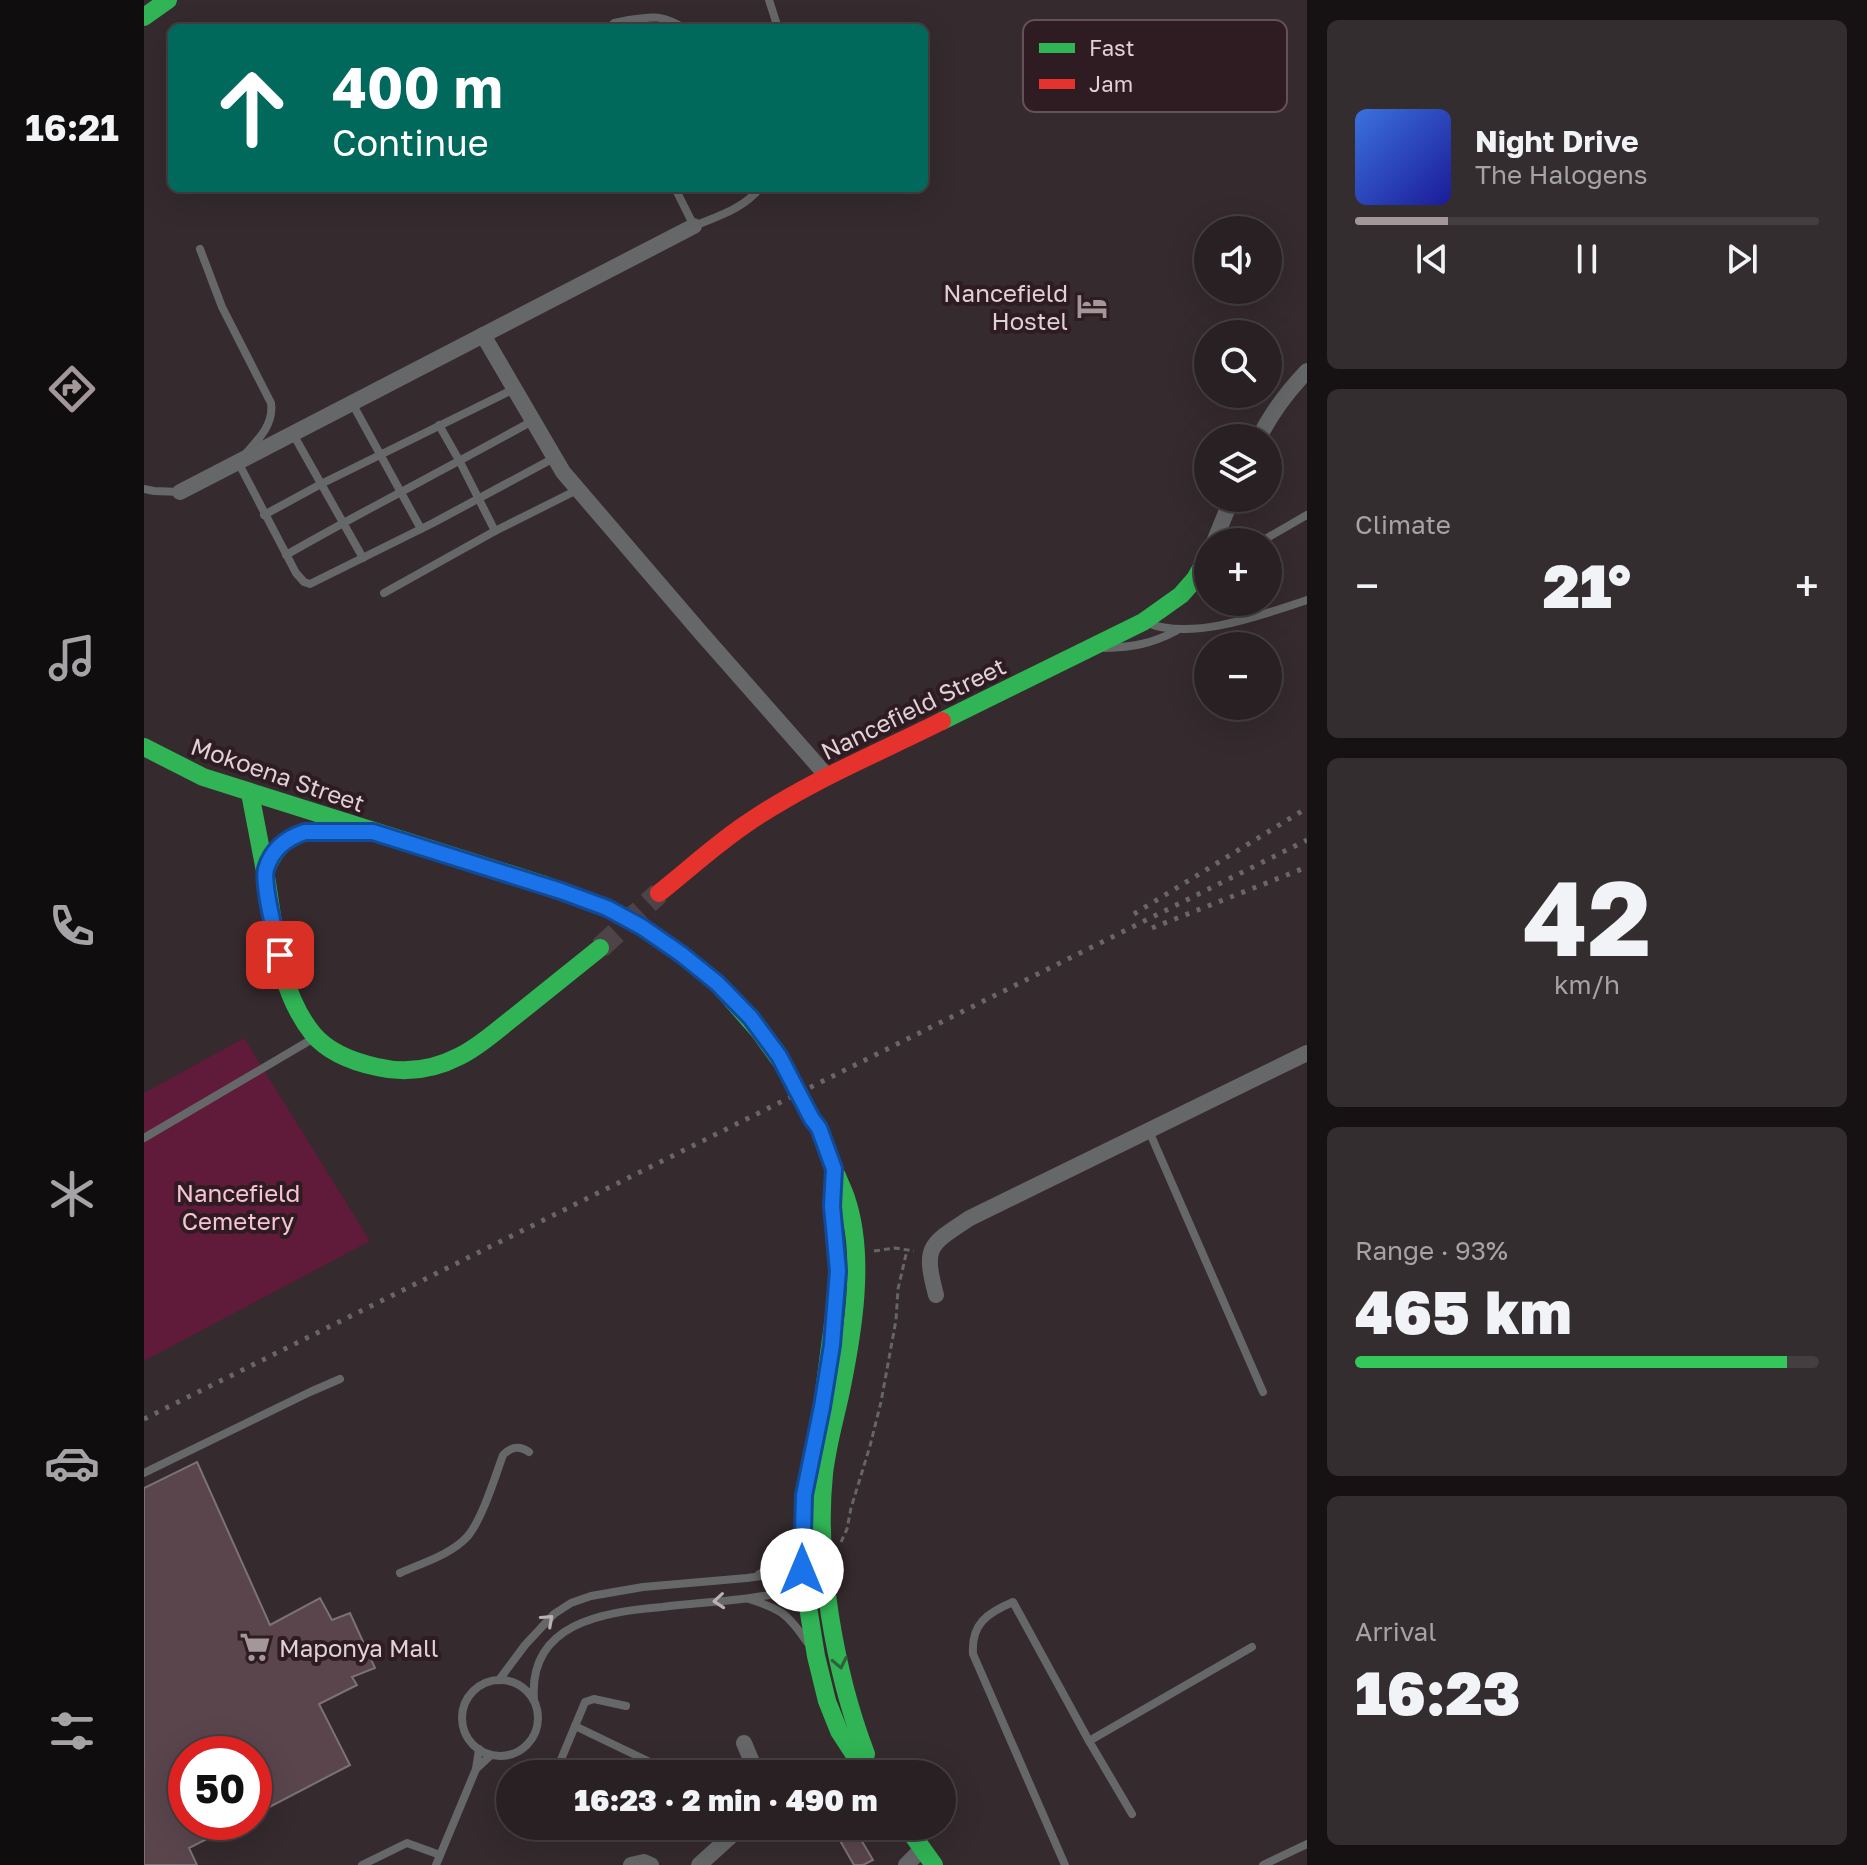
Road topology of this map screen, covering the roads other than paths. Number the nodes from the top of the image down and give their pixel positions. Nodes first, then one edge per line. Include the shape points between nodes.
1 (168, 0) edge
2 (769, 0) edge
3 (144, 17) edge
4 (631, 24) edge
5 (678, 24) edge
6 (777, 24) edge
7 (677, 192) edge
8 (757, 192) edge
9 (694, 226) junction
10 (200, 249) dead end
11 (483, 335) junction
12 (1307, 371) edge
13 (515, 389) junction
14 (352, 403) junction
15 (534, 420) junction
16 (1266, 424) edge
17 (439, 425) junction
18 (292, 433) junction
19 (381, 454) junction
20 (555, 458) junction
21 (238, 462) junction
22 (460, 462) junction
23 (321, 484) junction
24 (144, 489) edge
25 (577, 489) junction
26 (180, 492) joint
27 (402, 493) junction
28 (478, 499) junction
29 (264, 515) junction
30 (1305, 517) edge
31 (343, 522) junction
32 (421, 529) junction
33 (1282, 530) edge
34 (495, 531) junction
35 (286, 555) junction
36 (363, 558) junction
37 (1194, 583) edge
38 (384, 593) dead end
39 (1307, 600) edge
40 (1143, 622) junction
41 (1177, 631) junction
42 (1087, 649) junction
43 (144, 747) edge
44 (827, 776) junction
45 (250, 793) junction
46 (373, 832) junction
47 (265, 872) junction
48 (659, 893) tunnel mouth
49 (600, 948) tunnel mouth
50 (315, 1037) junction
51 (1307, 1053) edge
52 (1148, 1130) junction
53 (144, 1138) edge
54 (840, 1204) junction
55 (936, 1295) dead end
56 (340, 1379) dead end
57 (1263, 1392) dead end
58 (529, 1452) dead end
59 (144, 1473) edge
60 (801, 1541) junction
61 (400, 1573) dead end
62 (823, 1577) junction
63 (747, 1578) junction
64 (803, 1579) junction
65 (748, 1599) junction
66 (1252, 1647) dead end
67 (816, 1656) junction
68 (499, 1680) junction
69 (534, 1700) junction
70 (626, 1706) dead end
71 (575, 1726) junction
72 (1089, 1741) junction
73 (744, 1743) dead end
74 (479, 1749) junction
75 (491, 1755) junction
76 (561, 1760) edge
77 (646, 1760) edge
78 (751, 1760) edge
79 (858, 1760) edge
80 (868, 1760) edge
81 (476, 1769) junction
82 (1132, 1814) dead end
83 (727, 1840) edge
84 (916, 1840) edge
85 (1307, 1844) edge
86 (922, 1849) junction
87 (440, 1855) junction
88 (362, 1865) edge
89 (436, 1865) edge
90 (631, 1865) edge
91 (651, 1865) edge
92 (699, 1865) edge
93 (906, 1865) edge
94 (934, 1865) edge
95 (1065, 1865) edge
96 (1263, 1865) edge

1 - 3 main road
2 - 6 lane
4 - 5 lane via 661,17
7 - 9 lane
8 - 9 lane via 742,205
9 - 11 street
10 - 21 lane via 222,307 271,403 265,430
11 - 13 street
11 - 14 street
12 - 16 street
13 - 15 street
13 - 17 lane
14 - 18 street
14 - 19 lane
15 - 20 street
15 - 22 lane
17 - 19 lane
17 - 22 lane
18 - 21 street
18 - 23 lane
19 - 23 lane
19 - 27 lane
20 - 25 street
20 - 28 lane
21 - 26 street
21 - 29 lane
22 - 27 lane
22 - 28 lane
23 - 29 lane
23 - 31 lane
24 - 26 lane
25 - 34 lane
25 - 44 street
27 - 31 lane
27 - 32 lane
28 - 32 lane
28 - 34 lane
29 - 35 lane
30 - 33 lane
31 - 35 lane
31 - 36 lane
32 - 36 lane
34 - 38 lane
35 - 36 lane via 310,584
37 - 40 main road, Nancefield Street
39 - 41 lane
40 - 41 lane
40 - 42 main road, Nancefield Street
41 - 42 lane via 1135,647
42 - 44 main road, Nancefield Street
43 - 45 main road, Mokoena Street via 203,777
44 - 48 main road, Nancefield Street via 744,825
45 - 46 main road, Mokoena Street
45 - 47 main road
46 - 47 main road via 295,835 281,843
46 - 54 main road, Mokoena Street, bridge via 607,908 681,954 751,1018 779,1056 819,1128
47 - 50 main road via 290,996
49 - 50 main road via 476,1047 436,1067 414,1072 365,1065
50 - 53 lane
51 - 52 street
52 - 55 street via 946,1233 928,1261
52 - 57 lane
54 - 60 main road, Mokoena Street via 836,1301
54 - 62 main road, Mokoena Street via 855,1268 853,1312 824,1472
56 - 59 lane
58 - 61 lane via 519,1447 503,1455 467,1537
60 - 63 lane via 776,1565
60 - 64 main road, Mokoena Street
62 - 64 lane
62 - 64 lane
62 -> 80 main road, Mokoena Street via 847,1697
63 - 64 lane
68 -> 63 lane via 538,1629 571,1603 612,1591
64 - 65 lane
64 - 67 main road, Mokoena Street
65 - 67 lane via 791,1619
65 -> 69 lane via 629,1609 589,1619 542,1655 534,1677
66 - 72 lane
67 - 79 main road, Mokoena Street via 839,1731
68 - 69 lane via 519,1685
68 - 74 lane via 476,1689 463,1709 465,1731
69 - 75 lane via 534,1736 515,1753
70 - 71 lane via 587,1700
71 - 76 lane
71 - 77 lane
72 - 82 lane
72 - 95 lane via 1013,1602 993,1610 972,1638 973,1654
73 - 78 street
74 - 75 lane
74 - 81 lane
75 - 81 lane
81 - 87 lane
83 - 92 street
84 - 86 main road
85 - 96 lane
86 - 93 street
86 - 94 main road
87 - 88 lane via 407,1843
87 - 89 lane
90 - 91 street

